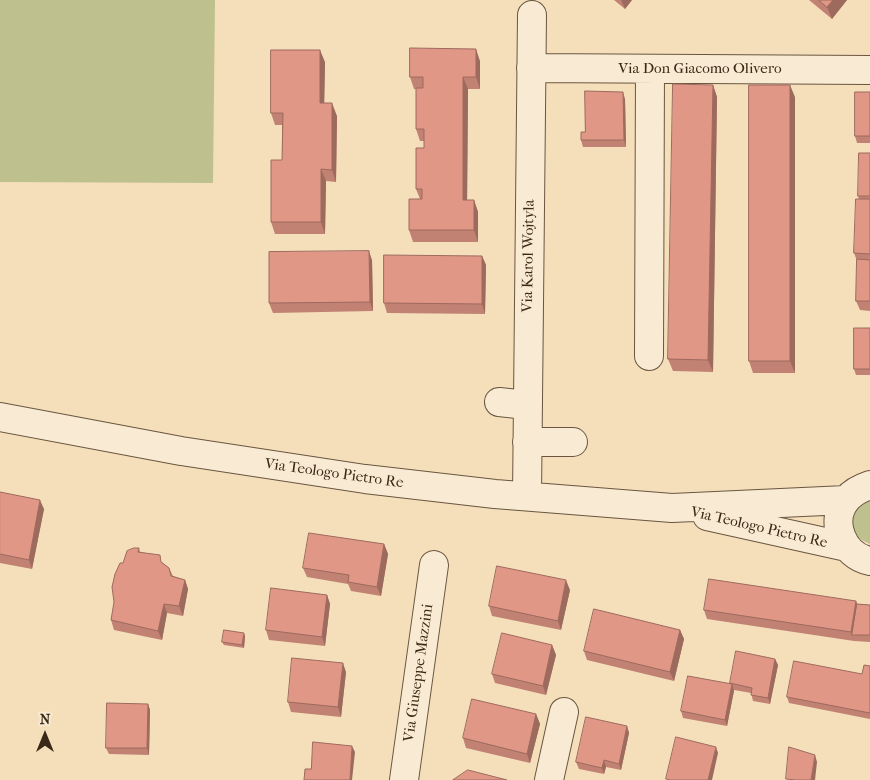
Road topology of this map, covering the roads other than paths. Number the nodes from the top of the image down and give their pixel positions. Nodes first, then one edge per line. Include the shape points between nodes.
1 (532, 16) dead end
2 (530, 68) junction
3 (650, 69) junction
4 (870, 70) edge
5 (649, 356) dead end
6 (499, 402) dead end
7 (527, 405) junction
8 (0, 417) edge
9 (527, 442) junction
10 (573, 442) dead end
11 (870, 485) edge
12 (526, 496) junction
13 (846, 500) junction
14 (672, 508) junction
15 (859, 554) edge
16 (434, 565) dead end
17 (564, 712) dead end
18 (404, 780) edge
19 (548, 780) edge

1 - 2 street, Via Karol Wojtyla
2 - 3 street, Via Don Giacomo Olivero
2 - 7 street, Via Karol Wojtyla
3 - 4 street, Via Don Giacomo Olivero
3 - 5 street
6 - 7 street
7 - 9 street, Via Karol Wojtyla
8 - 12 street, Via Teologo Pietro Re via 181,451 355,478
9 - 10 street
9 - 12 street, Via Karol Wojtyla
11 - 13 street via 857,490
12 - 14 street, Via Teologo Pietro Re
13 - 14 street, Via Teologo Pietro Re
13 - 15 street via 838,524 841,536
14 - 15 street, Via Teologo Pietro Re
16 - 18 street, Via Giuseppe Mazzini
17 - 19 street

